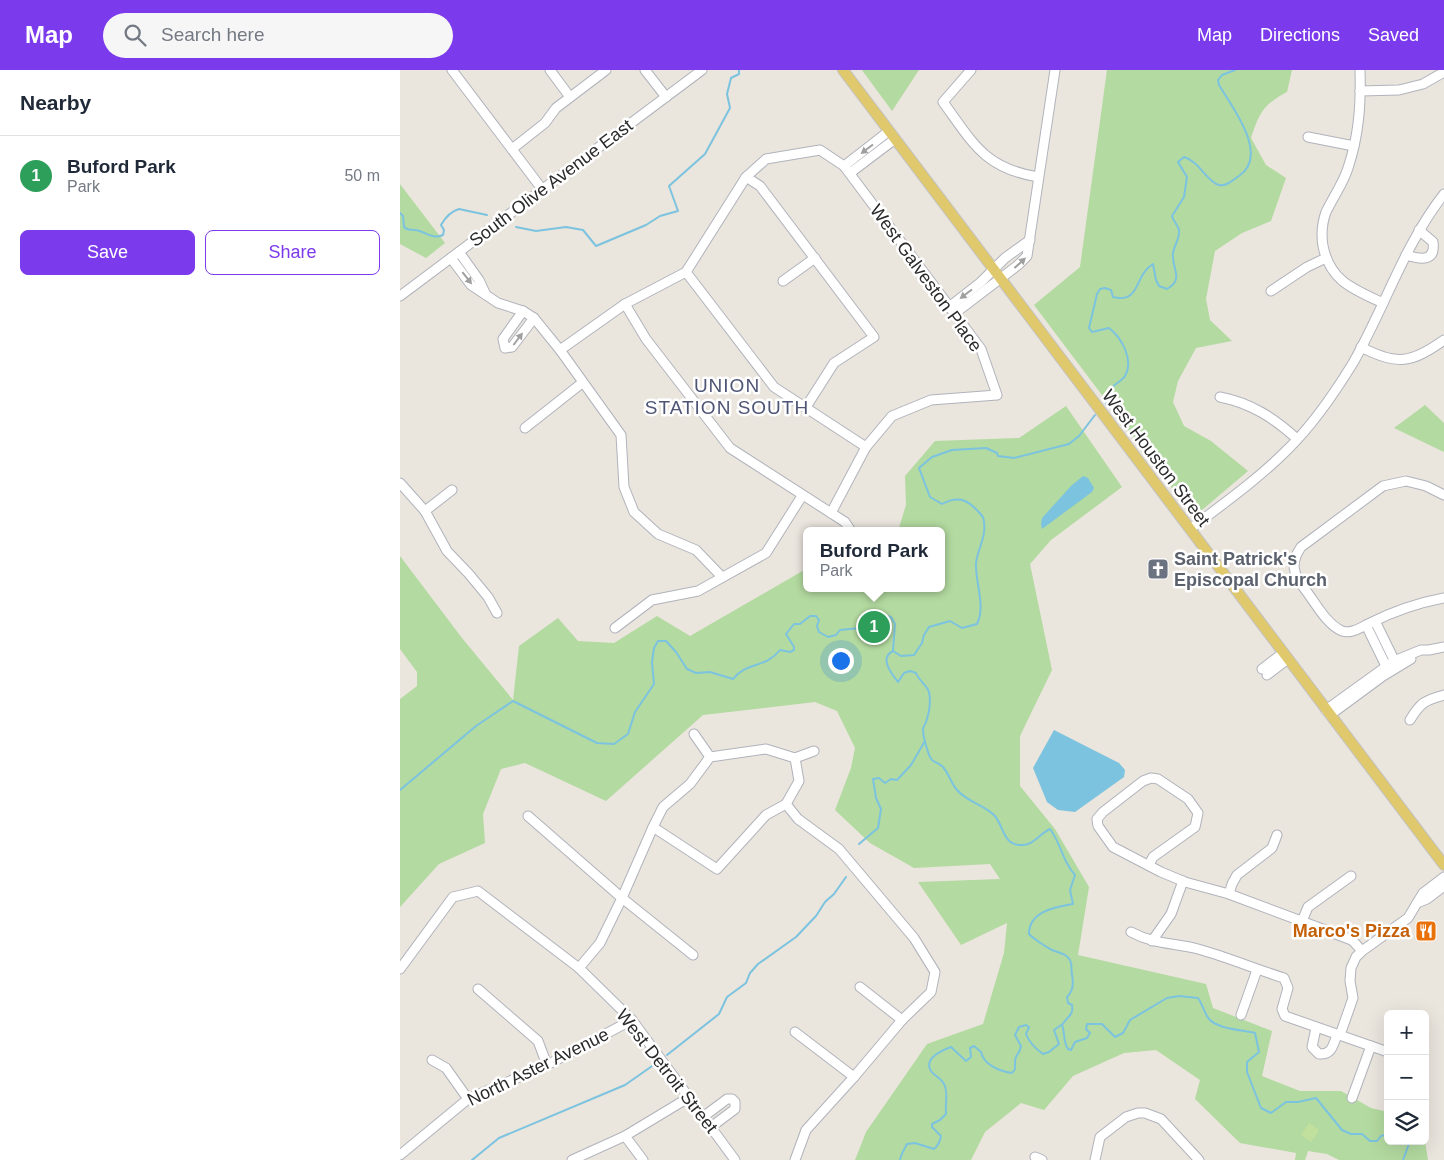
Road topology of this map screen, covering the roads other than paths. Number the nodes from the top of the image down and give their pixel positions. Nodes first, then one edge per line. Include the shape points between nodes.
1 (452, 70) edge
2 (550, 70) edge
3 (606, 70) edge
4 (645, 70) edge
5 (702, 70) edge
6 (843, 70) edge
7 (971, 70) edge
8 (1055, 70) edge
9 (1360, 70) edge
10 (1444, 72) edge
11 (1360, 91) junction
12 (570, 97) junction
13 (666, 97) junction
14 (892, 135) junction
15 (1308, 137) dead end
16 (1354, 146) junction
17 (512, 149) junction
18 (847, 170) junction
19 (746, 177) junction
20 (1038, 177) junction
21 (542, 189) junction
22 (1444, 194) edge
23 (1419, 230) junction
24 (1030, 240) junction
25 (459, 252) junction
26 (1406, 255) junction
27 (451, 258) junction
28 (815, 258) junction
29 (1326, 258) junction
30 (686, 272) junction
31 (997, 274) junction
32 (783, 281) dead end
33 (1271, 291) dead end
34 (486, 295) junction
35 (400, 296) edge
36 (1383, 303) junction
37 (625, 304) junction
38 (951, 310) junction
39 (523, 311) junction
40 (534, 318) junction
41 (1444, 340) edge
42 (1362, 347) junction
43 (560, 350) junction
44 (582, 383) junction
45 (1220, 397) dead end
46 (806, 406) junction
47 (525, 428) dead end
48 (1297, 439) junction
49 (866, 447) junction
50 (400, 482) edge
51 (452, 490) dead end
52 (1444, 495) edge
53 (802, 496) junction
54 (425, 510) junction
55 (831, 513) junction
56 (848, 527) edge
57 (1190, 529) junction
58 (722, 577) junction
59 (1444, 598) edge
60 (497, 613) dead end
61 (1375, 621) junction
62 (1366, 625) junction
63 (615, 628) dead end
64 (1444, 647) edge
65 (1388, 649) junction
66 (1379, 653) junction
67 (1286, 656) junction
68 (1392, 665) junction
69 (1264, 672) dead end
70 (1444, 695) edge
71 (1328, 712) junction
72 (1410, 720) dead end
73 (694, 734) dead end
74 (814, 751) dead end
75 (710, 757) junction
76 (795, 758) junction
77 (786, 804) junction
78 (528, 816) dead end
79 (653, 827) junction
80 (1277, 836) dead end
81 (1149, 865) junction
82 (1444, 865) edge
83 (1351, 876) dead end
84 (1444, 877) edge
85 (1183, 881) junction
86 (1444, 886) edge
87 (1428, 893) junction
88 (1228, 894) junction
89 (622, 898) junction
90 (1302, 921) junction
91 (1131, 932) dead end
92 (1152, 941) junction
93 (1362, 951) junction
94 (693, 955) dead end
95 (579, 968) junction
96 (400, 969) edge
97 (1257, 970) junction
98 (860, 987) dead end
99 (478, 989) dead end
100 (1241, 1015) dead end
101 (632, 1020) junction
102 (902, 1020) junction
103 (1316, 1028) junction
104 (795, 1032) dead end
105 (1339, 1035) junction
106 (1371, 1046) junction
107 (1384, 1051) edge
108 (432, 1060) dead end
109 (547, 1065) junction
110 (854, 1077) junction
111 (688, 1098) junction
112 (1352, 1098) dead end
113 (468, 1099) junction
114 (703, 1117) junction
115 (711, 1127) junction
116 (626, 1136) junction
117 (400, 1154) edge
118 (572, 1160) edge
119 (643, 1160) edge
120 (735, 1160) edge
121 (795, 1160) edge
122 (1095, 1160) edge
123 (1199, 1160) edge

1 - 17 street
2 - 12 street
3 - 12 street
4 - 13 street
5 - 13 street, South Olive Avenue East
6 - 14 main road, West Houston Street
7 - 20 street via 943,102 975,146 991,161 1017,173
8 - 20 street
9 - 11 street
10 - 11 street via 1423,84 1399,90
11 - 16 street
12 - 17 street
13 - 21 street, South Olive Avenue East
14 - 18 street
14 - 31 main road, West Houston Street
15 - 16 street
16 - 29 street via 1348,170 1322,223
17 - 21 street
18 - 19 street, West Galveston Place via 820,150 766,159
18 - 38 street, West Galveston Place
19 - 28 street via 760,186
19 - 30 street, West Galveston Place
20 - 24 street
21 - 25 street, South Olive Avenue East
22 - 23 street
23 - 26 street
23 - 26 street via 1433,242 1431,254 1424,259
24 - 31 street via 1008,256
31 -> 24 street via 1027,256
25 - 27 street, South Olive Avenue East
25 - 34 street
26 - 36 street
27 -> 34 street via 471,285
27 - 35 street, South Olive Avenue East
28 - 32 street
28 - 46 street via 874,337 834,363
29 - 33 street
29 - 36 street via 1342,281
30 - 37 street
30 - 46 street via 774,386
31 - 38 street via 981,282
31 - 57 main road, West Houston Street
34 - 39 street via 498,303
36 - 42 street
37 - 43 street
37 - 53 street via 646,339 730,448
38 - 49 street, West Galveston Place via 981,349 997,395 931,400 892,416
39 - 40 street
39 -> 40 street via 502,339 505,348 512,347
40 - 43 street
41 - 42 street via 1421,355 1405,360 1389,359
42 - 48 street via 1334,393
43 - 44 street
44 - 47 street
44 - 58 street via 621,435 624,487 634,512 658,534 696,550
45 - 48 street via 1264,412
46 - 49 street
48 - 57 street via 1251,482
49 - 55 street
50 - 54 street
51 - 54 street
52 - 62 street via 1415,482 1398,482 1378,488 1308,541 1296,555 1293,563 1296,576 1326,618 1344,632
53 - 55 street
53 - 58 street via 766,553
54 - 60 street via 447,551 488,597
55 - 56 street
57 - 67 main road, West Houston Street
58 - 63 street via 698,591 652,600
59 - 61 street via 1414,605
61 - 62 street
61 - 65 street
62 - 66 street
64 - 68 street
65 - 66 street
65 - 68 street
66 - 68 street
67 - 69 street
67 - 71 main road, West Houston Street
68 - 71 street
70 - 72 street via 1418,706
71 - 82 main road, West Houston Street
73 - 75 street
74 - 76 street
75 - 76 street via 766,749
75 - 79 street via 690,784 664,807
76 - 77 street via 799,781
77 - 79 street via 766,815 717,869
77 - 102 street via 798,819 839,849 914,938 935,972 931,992
78 - 89 street
79 - 89 street
80 - 88 street via 1272,848 1237,874
81 - 81 street via 1113,847 1098,826 1097,819 1102,812 1151,778 1158,779 1188,799 1198,813 1195,826 1153,857
81 - 85 street
83 - 90 street via 1308,907
84 - 87 street
85 - 88 street
85 - 92 street via 1171,914
86 - 87 street
87 - 93 street via 1408,918
88 - 90 street
89 - 94 street
89 - 95 street via 600,943
90 - 93 street via 1349,939
91 - 92 street
92 - 97 street via 1197,949
93 - 105 street via 1351,968 1352,998
95 - 96 street, West Detroit Street via 478,891 453,897
95 - 101 street, West Detroit Street
97 - 100 street
97 - 103 street via 1284,978 1288,988 1282,1009 1285,1016
98 - 102 street
99 - 109 street via 538,1041
101 - 109 street, North Aster Avenue
101 - 111 street, West Detroit Street
102 - 110 street
103 - 105 street
103 - 105 street via 1312,1047 1319,1054 1328,1053
104 - 110 street
105 - 106 street
106 - 107 street
106 - 112 street
108 - 113 street via 446,1068
109 - 113 street, North Aster Avenue
110 - 121 street via 806,1130
111 - 114 street, West Detroit Street
111 - 116 street
113 - 117 street, North Aster Avenue
114 - 115 street, West Detroit Street
114 - 115 street via 727,1099 735,1102 735,1109
115 - 120 street, West Detroit Street
116 - 118 street
116 - 119 street
122 - 123 street via 1100,1137 1126,1116 1138,1113 1154,1116 1168,1126

